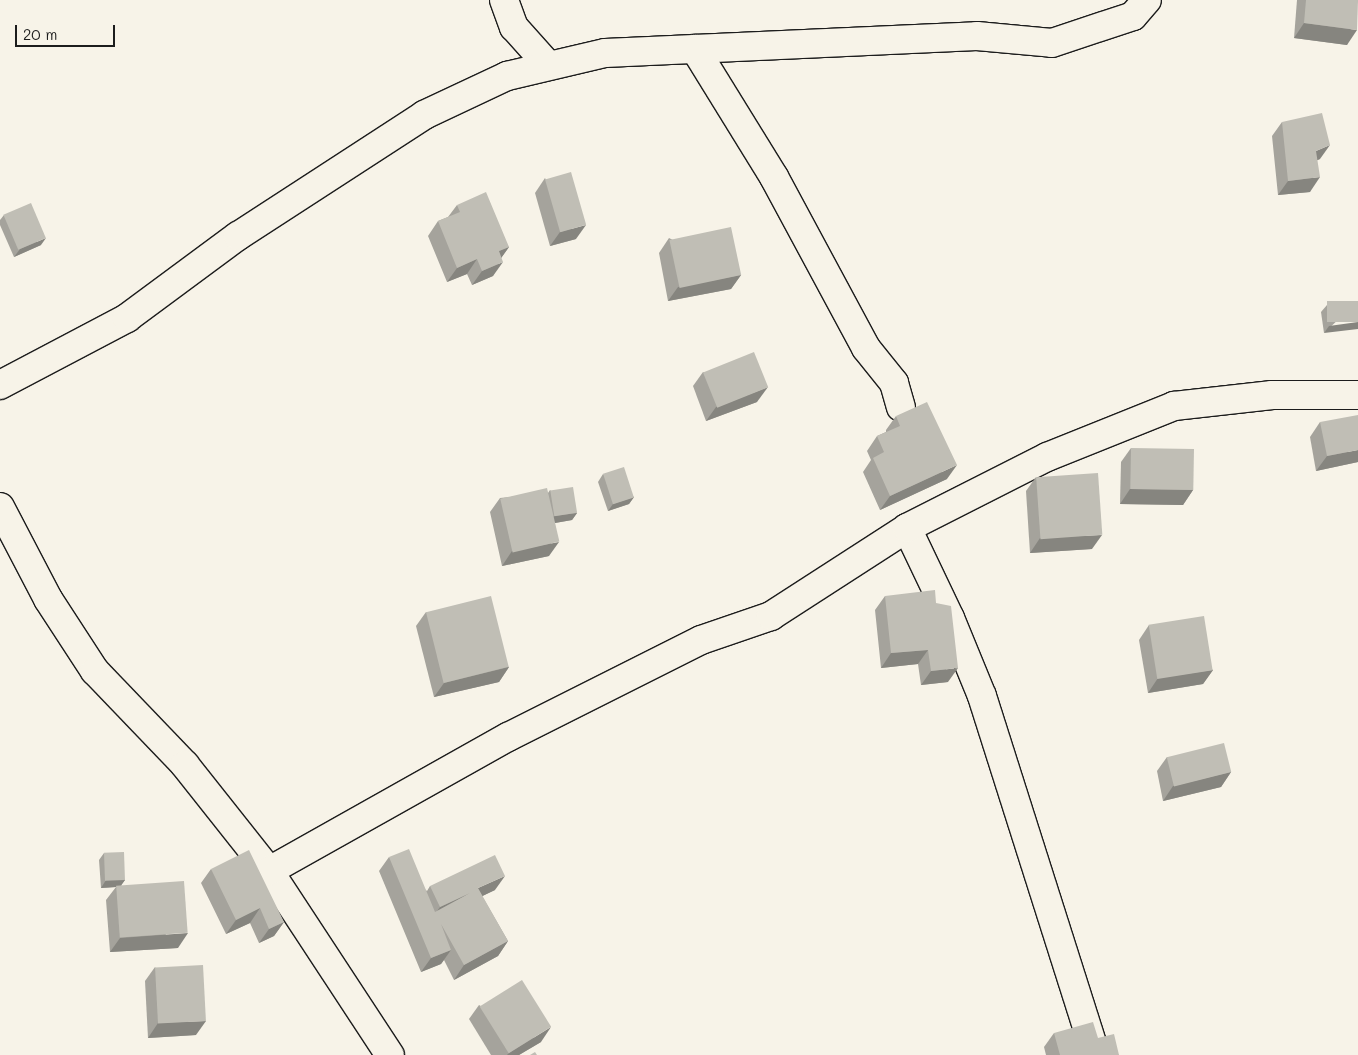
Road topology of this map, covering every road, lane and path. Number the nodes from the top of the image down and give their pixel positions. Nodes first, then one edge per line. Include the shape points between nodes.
1 (504, 0) edge
2 (1147, 0) edge
3 (695, 49) junction
4 (548, 64) junction
5 (0, 385) edge
6 (1358, 395) edge
7 (901, 407) dead end
8 (0, 507) edge
9 (907, 528) junction
10 (269, 871) junction
11 (390, 1055) edge
12 (1096, 1055) edge

1 - 4 street via 514,27
2 - 3 street via 1133,16 1052,43 977,36
3 - 4 street via 605,53
3 - 7 street via 774,176 866,348 894,383
4 - 5 street via 507,76 424,115 238,236 127,318
6 - 9 street via 1272,395 1174,406 1047,457
8 - 10 street via 48,599 95,671 185,765
9 - 10 street via 771,616 701,640 508,737
9 - 12 street via 950,618 982,696
10 - 11 street

